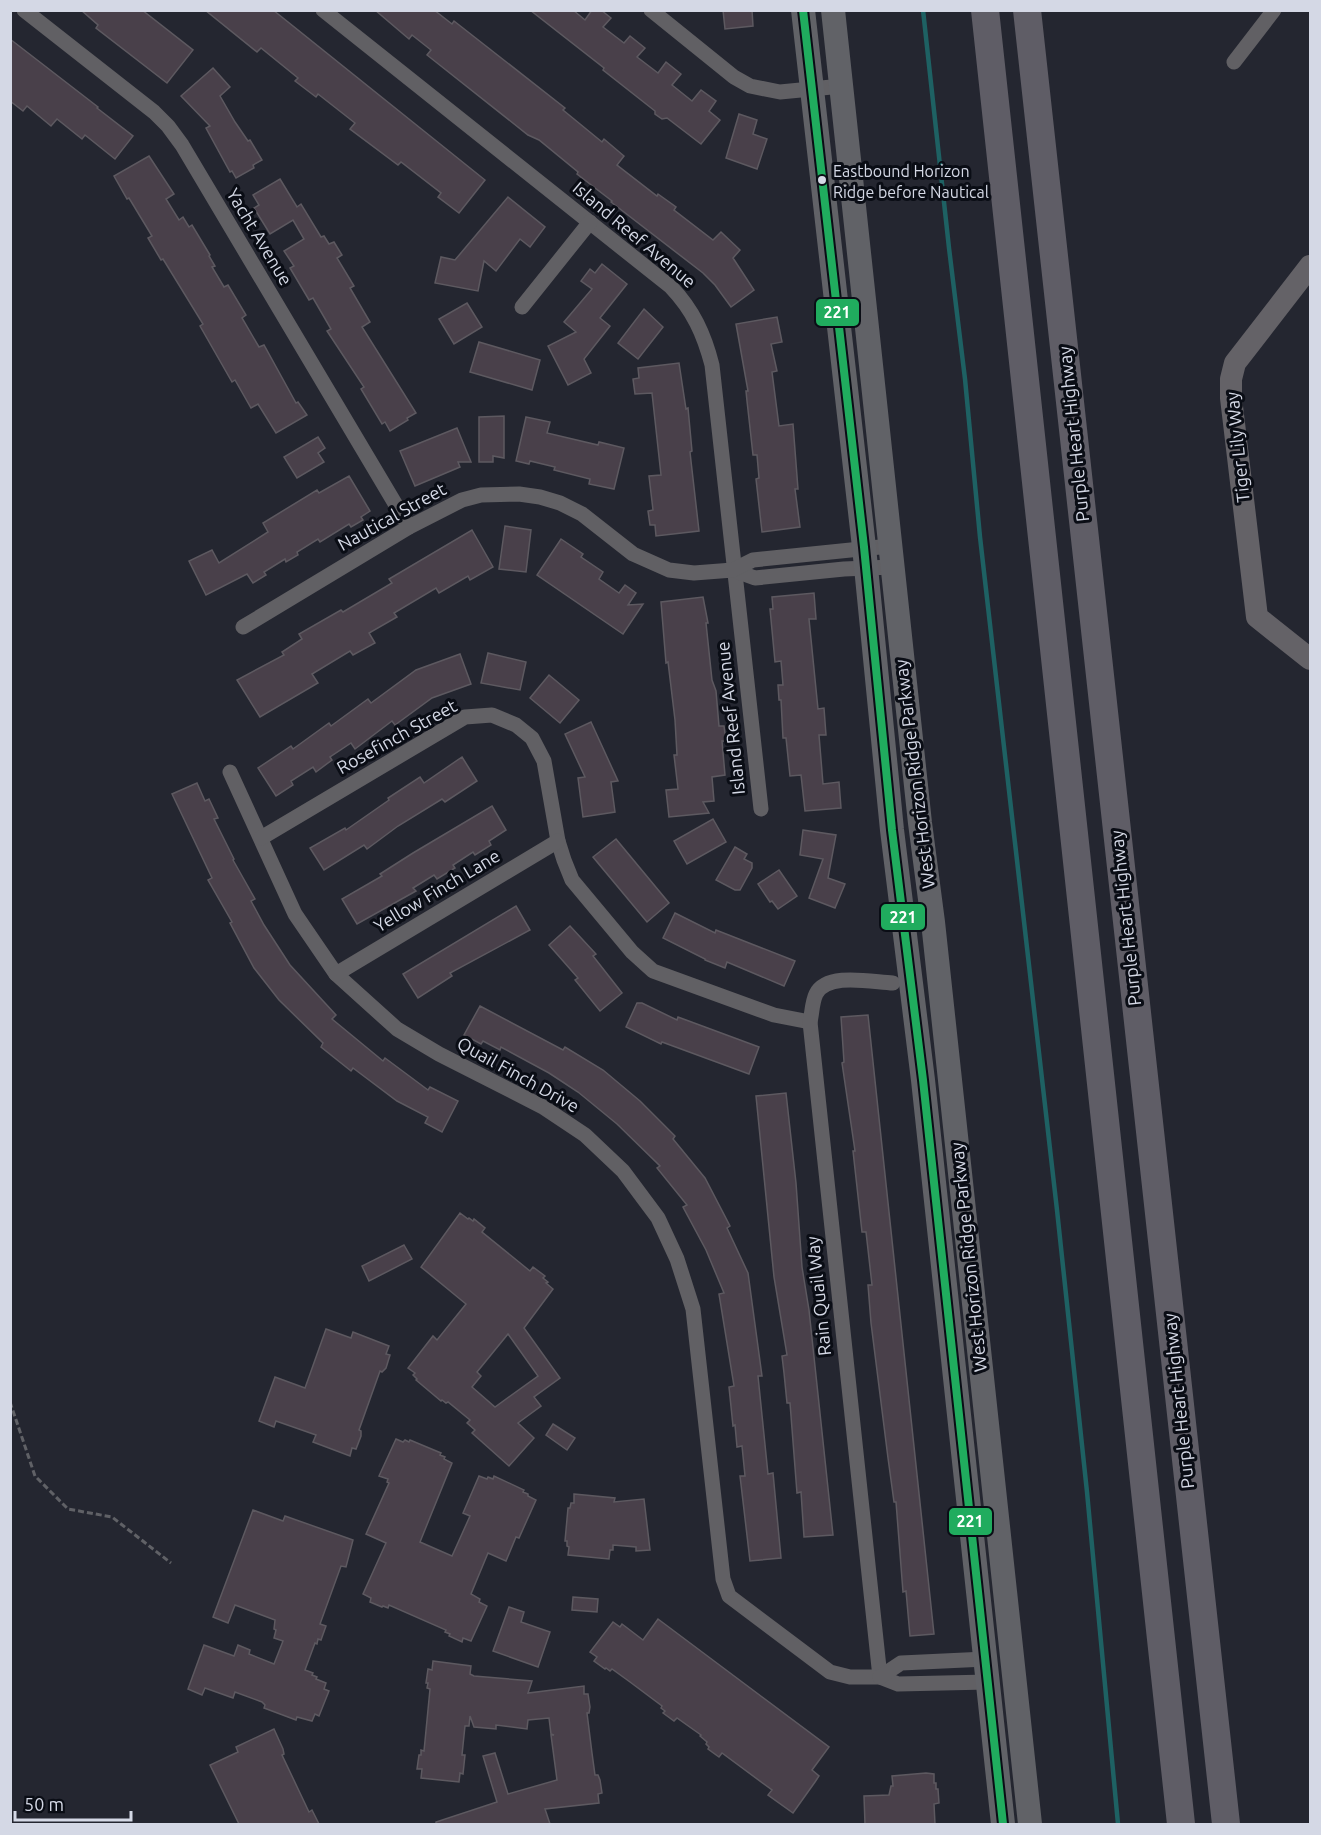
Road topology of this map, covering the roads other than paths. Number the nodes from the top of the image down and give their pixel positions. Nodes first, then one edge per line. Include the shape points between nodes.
1 (24, 10) edge
2 (323, 10) edge
3 (651, 10) edge
4 (803, 10) edge
5 (833, 10) edge
6 (985, 10) edge
7 (1027, 10) edge
8 (1274, 10) edge
9 (1234, 62) dead end
10 (842, 86) junction
11 (811, 89) junction
12 (590, 222) junction
13 (1311, 266) edge
14 (522, 307) dead end
15 (409, 527) junction
16 (891, 556) junction
17 (865, 558) junction
18 (733, 570) junction
19 (243, 627) dead end
20 (1311, 659) edge
21 (230, 772) dead end
22 (760, 809) dead end
23 (261, 838) junction
24 (558, 841) junction
25 (933, 922) junction
26 (336, 974) junction
27 (902, 980) junction
28 (810, 1022) junction
29 (987, 1671) junction
30 (880, 1677) junction
31 (1029, 1814) edge
32 (1003, 1824) edge
33 (1181, 1824) edge
34 (1226, 1824) edge

1 - 15 street, Yacht Avenue via 168,126
2 - 12 street, Island Reef Avenue
3 - 11 street via 750,86 780,92
4 - 11 main road, West Horizon Ridge Parkway
5 - 10 main road, West Horizon Ridge Parkway
6 - 33 highway
7 - 34 highway, Purple Heart Highway
8 - 9 street
10 - 11 street
10 - 16 main road, West Horizon Ridge Parkway
11 - 17 main road, West Horizon Ridge Parkway
12 - 14 street
12 - 18 street, Island Reef Avenue via 671,287 685,302 706,340 712,365
13 - 20 street, Tiger Lily Way via 1235,363 1231,379 1257,617
15 - 18 street, Nautical Street via 462,500 519,494 550,500 582,514 633,555 669,570
15 - 19 street, Nautical Street
16 - 17 street, Nautical Street
16 - 17 street, Nautical Street
16 - 25 main road, West Horizon Ridge Parkway
17 - 18 street, Nautical Street via 753,560
17 - 27 main road, West Horizon Ridge Parkway via 892,830
18 - 22 street, Island Reef Avenue
21 - 23 street, Quail Finch Drive
23 - 24 street, Rosefinch Street via 465,717 492,715 516,725 532,738 544,761
23 - 26 street, Quail Finch Drive via 295,914
24 - 26 street, Yellow Finch Lane
24 - 28 street via 572,880 632,952 653,971 774,1015
25 - 27 main road via 922,967
25 - 31 main road, West Horizon Ridge Parkway
26 - 30 street, Quail Finch Drive via 397,1029 543,1107 585,1134 623,1171 658,1218 677,1259 693,1309 723,1580 729,1596 830,1672
27 - 28 street, Rain Quail Way via 833,980 815,995
27 - 29 main road, West Horizon Ridge Parkway via 915,1005
28 - 30 street, Rain Quail Way
29 - 30 street, Quail Finch Drive via 898,1684
29 - 30 street, Quail Finch Drive via 901,1663
29 - 31 main road via 995,1662 1002,1674 1015,1777
29 - 32 main road, West Horizon Ridge Parkway

